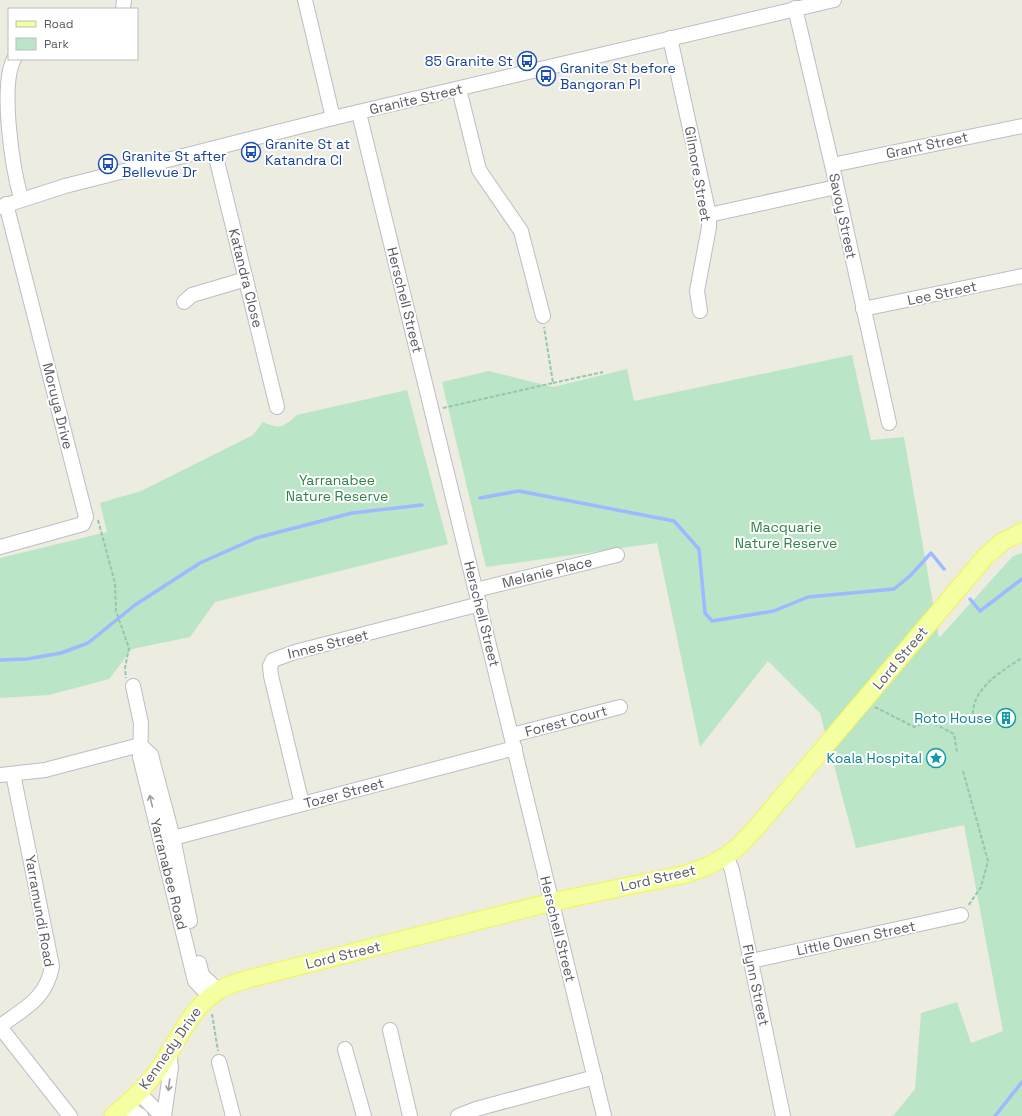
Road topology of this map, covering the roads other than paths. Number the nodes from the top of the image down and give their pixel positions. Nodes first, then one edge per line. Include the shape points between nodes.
1 (305, 0) edge
2 (834, 0) edge
3 (809, 3) edge
4 (795, 8) junction
5 (670, 38) junction
6 (13, 60) edge
7 (459, 89) junction
8 (359, 113) junction
9 (333, 118) junction
10 (1022, 126) edge
11 (214, 149) junction
12 (832, 165) junction
13 (16, 178) junction
14 (836, 187) junction
15 (38, 194) junction
16 (21, 198) junction
17 (3, 205) edge
18 (709, 215) junction
19 (1022, 276) edge
20 (246, 280) junction
21 (184, 302) dead end
22 (863, 309) junction
23 (700, 311) dead end
24 (543, 316) road end
25 (277, 408) dead end
26 (889, 423) dead end
27 (1022, 532) edge
28 (0, 547) edge
29 (617, 555) dead end
30 (476, 590) junction
31 (480, 604) junction
32 (133, 686) road end
33 (620, 707) dead end
34 (513, 742) junction
35 (140, 745) junction
36 (6, 774) edge
37 (302, 804) junction
38 (173, 838) junction
39 (726, 856) junction
40 (552, 902) junction
41 (961, 915) road end
42 (750, 961) junction
43 (214, 994) junction
44 (0, 1027) edge
45 (390, 1030) dead end
46 (345, 1049) dead end
47 (169, 1053) junction
48 (219, 1062) road end
49 (595, 1077) junction
50 (139, 1093) junction
51 (119, 1111) edge
52 (70, 1116) edge
53 (141, 1116) edge
54 (163, 1116) edge
55 (233, 1116) edge
56 (364, 1116) edge
57 (410, 1116) edge
58 (458, 1116) edge
59 (604, 1116) edge
60 (783, 1116) edge

1 - 9 street
2 - 3 street, Granite Street
3 - 4 street, Granite Street
4 - 5 street, Granite Street
4 - 12 street, Savoy Street
5 - 7 street, Granite Street
5 - 18 street, Gilmore Street
6 - 13 street via 4,81 3,104 6,138
7 - 8 street, Granite Street
7 - 24 street via 479,170 521,230
8 - 9 street, Granite Street
8 - 30 street, Herschell Street
9 - 11 street, Granite Street
10 - 12 street, Grant Street
11 - 15 street, Granite Street
11 - 20 street, Katandra Close
12 - 14 street, Savoy Street
13 - 15 street
13 - 16 street
14 - 18 street
14 - 22 street, Savoy Street
15 - 16 street, Granite Street
16 - 17 street, Granite Street
17 - 28 street, Moruya Drive via 86,517 83,524
18 - 23 street, Gilmore Street via 697,291
19 - 22 street, Lee Street
20 - 21 street via 192,295
20 - 25 street, Katandra Close
22 - 26 street, Savoy Street
27 - 39 main road, Lord Street via 1002,542 986,556 755,829
29 - 30 street, Melanie Place
30 - 31 street, Herschell Street
31 - 34 street, Herschell Street
31 - 37 street, Innes Street via 273,660 270,666 271,676
32 - 35 street, Yarranabee Road via 141,723
33 - 34 street, Forest Court
34 - 37 street, Tozer Street
34 - 40 street, Herschell Street
35 - 36 street via 45,770
35 - 38 street, Yarranabee Road via 151,754
43 -> 35 street, Yarranabee Road via 195,981 140,757
36 - 44 street, Yarramundi Road via 52,966 50,978 37,999
37 - 38 street, Tozer Street
38 - 43 street, Yarranabee Road via 202,975
39 - 40 main road, Lord Street via 686,874
39 - 42 street, Flynn Street via 732,870
40 - 43 main road, Lord Street via 256,977 238,982
40 - 49 street, Herschell Street
41 - 42 street, Little Owen Street
42 - 60 street, Flynn Street
43 - 47 main road, Kennedy Drive via 192,1015
44 - 52 street
45 - 57 street
46 - 56 street
47 - 50 main road, Kennedy Drive
47 -> 54 street via 171,1067
48 - 55 street
49 - 58 street
49 - 59 street, Herschell Street
50 - 51 main road, Kennedy Drive
50 - 54 street
51 - 53 street

